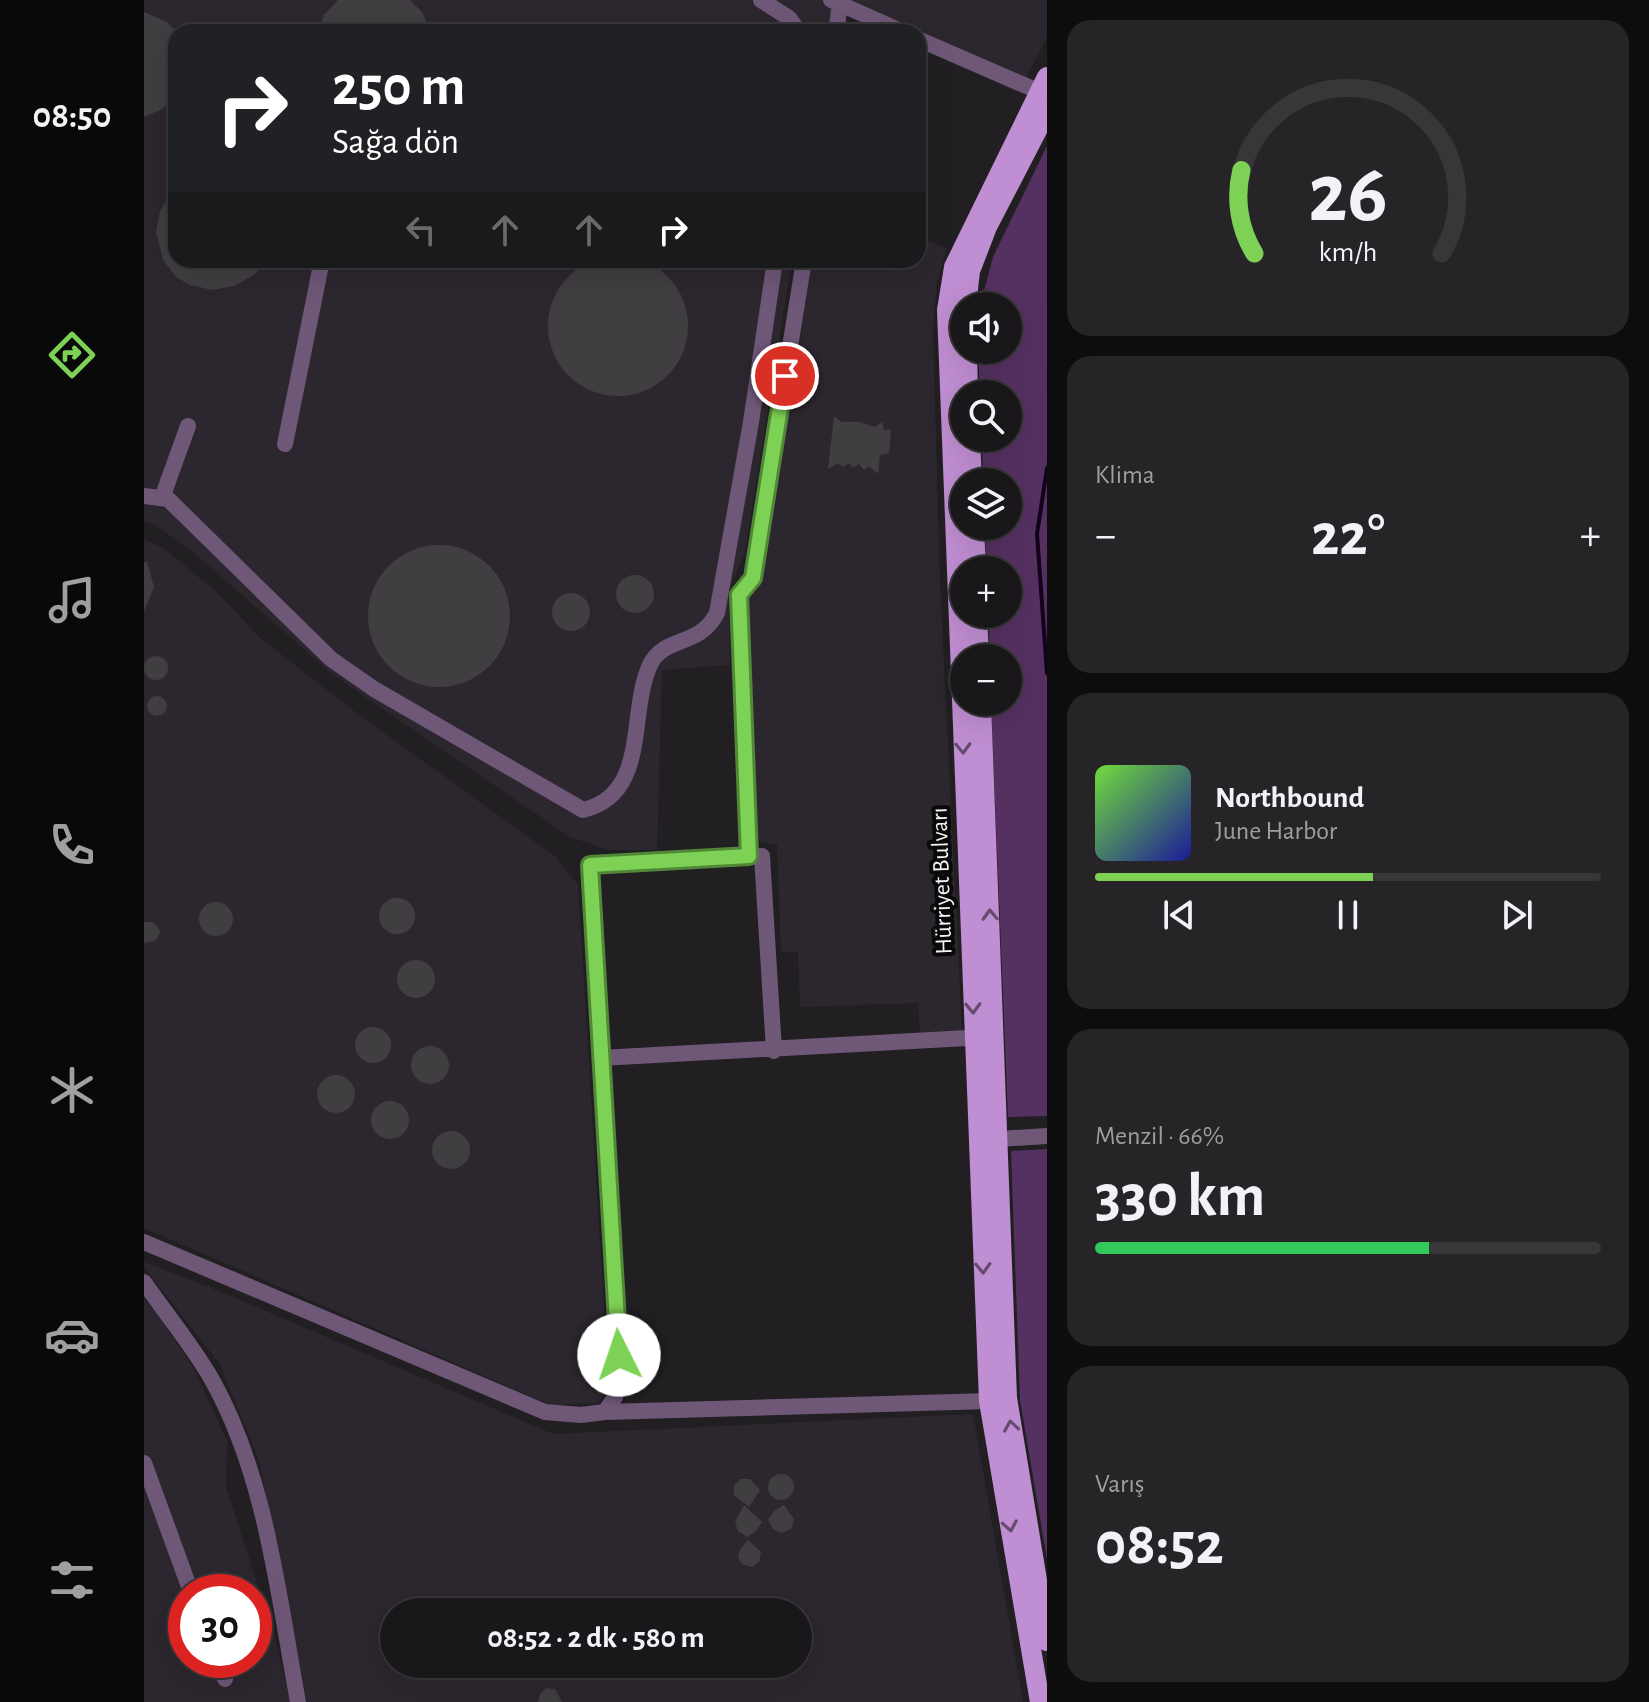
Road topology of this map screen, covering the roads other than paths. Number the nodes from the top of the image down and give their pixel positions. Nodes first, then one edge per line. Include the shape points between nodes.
1 (761, 0) edge
2 (836, 2) edge
3 (793, 24) edge
4 (836, 24) edge
5 (885, 24) edge
6 (926, 42) edge
7 (1044, 88) edge
8 (1047, 111) edge
9 (320, 268) edge
10 (774, 268) edge
11 (803, 268) edge
12 (968, 292) edge
13 (188, 426) dead end
14 (285, 444) dead end
15 (144, 496) edge
16 (162, 498) junction
17 (981, 716) edge
18 (749, 856) junction
19 (984, 1037) junction
20 (774, 1051) junction
21 (600, 1058) junction
22 (1047, 1136) edge
23 (998, 1139) junction
24 (144, 1242) edge
25 (144, 1282) edge
26 (989, 1401) junction
27 (605, 1412) junction
28 (144, 1463) edge
29 (184, 1574) edge
30 (1047, 1641) edge
31 (298, 1702) edge
32 (1040, 1702) edge

1 - 3 street
2 - 4 street
2 - 5 street
6 - 7 street
7 -> 19 main road, Hürriyet Bulvarı via 954,267 947,310
8 - 12 main road via 987,227
9 - 14 street
10 - 16 street via 717,613 700,635 665,648 652,661 625,780 596,807 583,810 331,659
11 - 18 street via 753,578 739,595
13 - 16 street
15 - 16 street
19 -> 17 main road, Hürriyet Bulvarı
18 - 20 street via 762,856
18 - 21 street via 590,865
19 - 20 street
19 - 23 main road, Hürriyet Bulvarı
19 -> 26 main road, Hürriyet Bulvarı
20 - 21 street
21 - 27 street via 619,1355 615,1397
22 - 23 street
30 -> 23 main road, Hürriyet Bulvarı via 1007,1398
24 - 27 street via 545,1412
25 - 31 street via 211,1377 247,1456
26 - 27 street
26 -> 32 main road, Hürriyet Bulvarı
28 - 29 street

